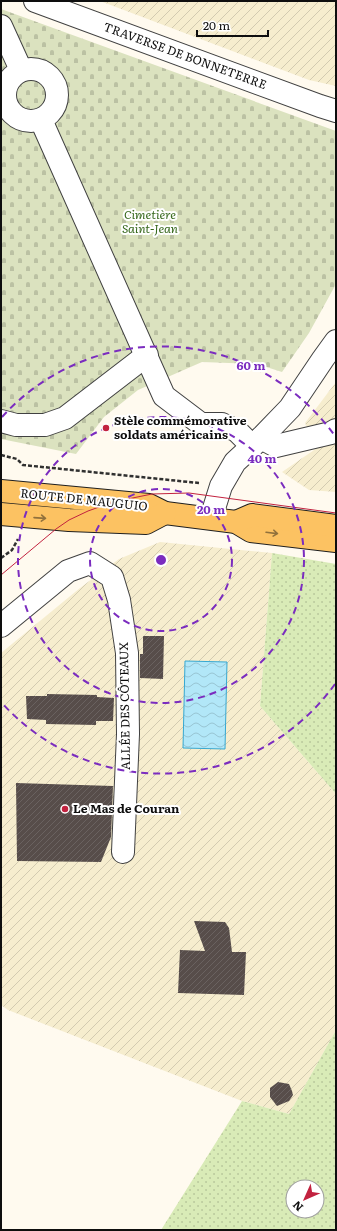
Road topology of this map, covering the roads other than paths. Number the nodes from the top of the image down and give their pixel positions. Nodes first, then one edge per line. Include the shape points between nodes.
1 (35, 1) edge
2 (1, 26) edge
3 (21, 70) junction
4 (4, 107) edge
5 (336, 111) edge
6 (41, 120) junction
7 (336, 341) edge
8 (146, 355) junction
9 (1, 421) edge
10 (336, 430) edge
11 (257, 442) junction
12 (1, 490) edge
13 (165, 513) junction
14 (1, 514) edge
15 (205, 518) junction
16 (236, 522) junction
17 (336, 526) edge
18 (336, 541) edge
19 (1, 626) edge
20 (122, 852) dead end

1 - 5 street, TRAVERSE DE BONNETERRE
2 - 3 street
3 - 4 street via 8,81
3 - 6 street via 40,70 54,81 58,99 49,115
4 - 6 street via 25,121
6 - 8 street
7 - 11 street via 290,408
8 - 9 street via 65,418 45,425 16,425
8 - 11 street via 164,396 201,424 222,424
10 - 11 street via 276,446
11 - 15 street via 235,462 221,486 211,490
12 - 13 main road, ROUTE DE MAUGUIO via 149,505
14 -> 13 main road, ROUTE DE MAUGUIO via 146,523
13 - 15 main road, ROUTE DE MAUGUIO
15 - 16 main road, ROUTE DE MAUGUIO
16 - 17 main road via 252,514
16 -> 18 main road, ROUTE DE MAUGUIO via 251,531
19 - 20 street, ALLÉE DES CÔTEAUX via 68,571 90,563 112,577 119,600 127,652 128,734

